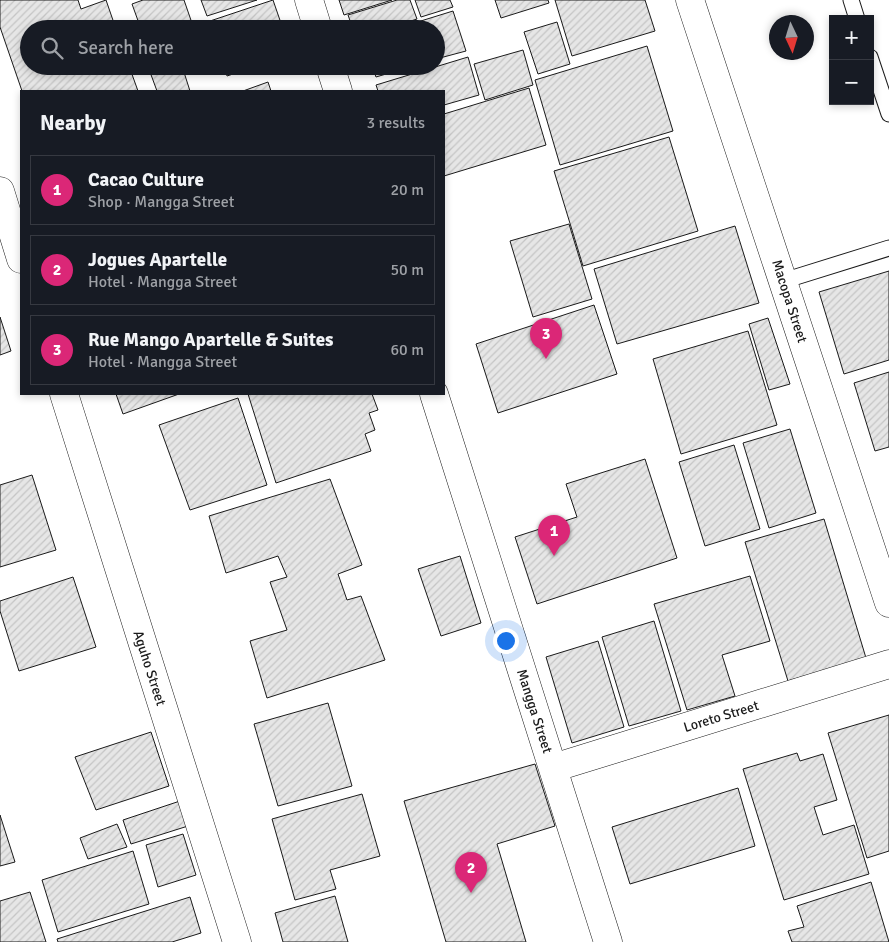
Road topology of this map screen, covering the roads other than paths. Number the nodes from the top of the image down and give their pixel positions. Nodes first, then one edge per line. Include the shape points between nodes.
1 (309, 0) edge
2 (690, 0) edge
3 (851, 0) edge
4 (857, 15) edge
5 (315, 20) edge
6 (871, 60) edge
7 (333, 75) edge
8 (338, 90) edge
9 (889, 114) edge
10 (0, 192) edge
11 (889, 248) edge
12 (20, 256) edge
13 (783, 281) junction
14 (64, 395) edge
15 (434, 395) edge
16 (889, 603) edge
17 (889, 664) edge
18 (553, 768) junction
19 (237, 942) edge
20 (608, 942) edge

1 - 5 street
2 - 13 street, Macopa Street
3 - 4 lane
6 - 9 lane
7 - 8 street
10 - 12 street
11 - 13 lane
13 - 16 street, Macopa Street
14 - 19 street, Aguho Street
15 - 18 street, Mangga Street
17 - 18 street, Loreto Street
18 - 20 street, Mangga Street

